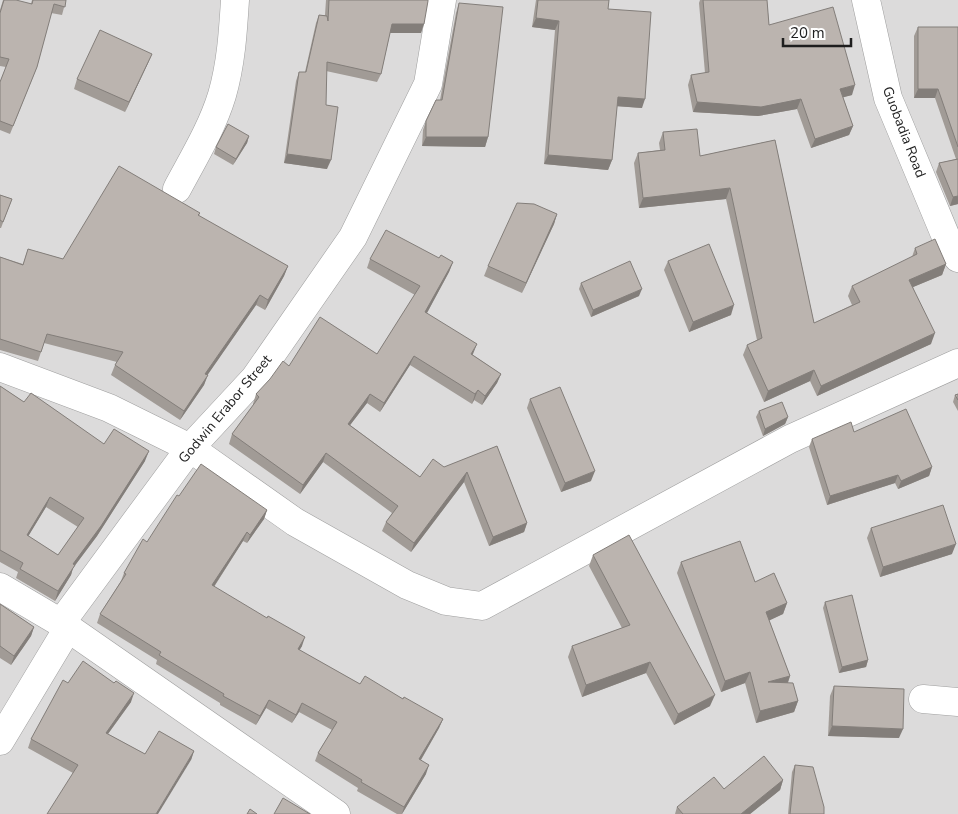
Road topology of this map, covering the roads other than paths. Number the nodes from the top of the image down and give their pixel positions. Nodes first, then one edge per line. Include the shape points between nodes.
1 (235, 0) edge
2 (442, 0) edge
3 (866, 0) edge
4 (177, 189) dead end
5 (958, 258) edge
6 (958, 363) edge
7 (0, 367) edge
8 (190, 448) junction
9 (0, 587) edge
10 (64, 626) junction
11 (923, 699) dead end
12 (958, 702) edge
13 (0, 741) edge
14 (336, 814) edge

1 - 4 street via 231,52 222,95 212,122
2 - 8 street, Godwin Erabor Street via 428,84 354,237 255,378
3 - 5 street, Guobadia Road via 888,98
6 - 8 street via 790,439 482,606 446,601 407,585 295,522
7 - 8 street via 109,408
8 - 10 street, Godwin Erabor Street
9 - 10 street
10 - 13 street, Godwin Erabor Street
10 - 14 street
11 - 12 street

